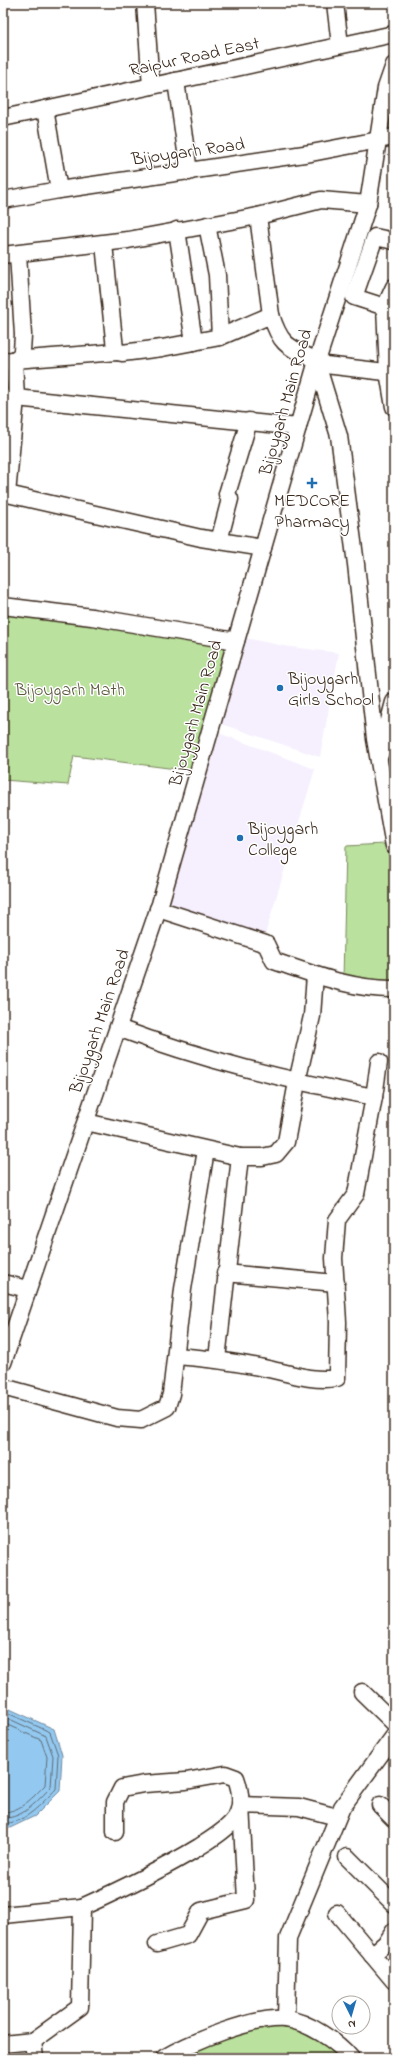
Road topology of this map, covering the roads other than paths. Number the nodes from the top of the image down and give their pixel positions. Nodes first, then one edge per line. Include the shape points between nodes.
1 (145, 3) edge
2 (335, 3) edge
3 (394, 34) edge
4 (340, 45) junction
5 (394, 65) edge
6 (176, 81) junction
7 (151, 86) junction
8 (45, 109) junction
9 (3, 118) edge
10 (386, 138) edge
11 (189, 172) junction
12 (59, 190) junction
13 (3, 200) edge
14 (368, 204) junction
15 (258, 216) junction
16 (207, 225) junction
17 (176, 230) junction
18 (394, 241) edge
19 (104, 244) junction
20 (11, 255) edge
21 (394, 287) edge
22 (385, 307) junction
23 (271, 315) junction
24 (220, 337) junction
25 (194, 342) junction
26 (117, 352) junction
27 (9, 360) edge
28 (317, 363) junction
29 (391, 372) edge
30 (10, 398) edge
31 (394, 407) edge
32 (249, 421) junction
33 (298, 427) junction
34 (5, 494) edge
35 (219, 541) junction
36 (263, 548) junction
37 (3, 606) edge
38 (236, 641) junction
39 (394, 702) edge
40 (378, 760) junction
41 (390, 800) edge
42 (394, 846) edge
43 (158, 909) junction
44 (315, 975) junction
45 (394, 989) edge
46 (118, 1028) junction
47 (379, 1062) dead end
48 (296, 1082) junction
49 (374, 1097) junction
50 (86, 1122) junction
51 (206, 1150) junction
52 (240, 1156) junction
53 (225, 1273) junction
54 (3, 1282) edge
55 (336, 1283) junction
56 (27, 1289) junction
57 (176, 1356) junction
58 (217, 1359) junction
59 (3, 1363) edge
60 (3, 1387) edge
61 (362, 1692) dead end
62 (394, 1722) edge
63 (394, 1736) edge
64 (241, 1805) junction
65 (380, 1805) dead end
66 (338, 1817) junction
67 (394, 1819) edge
68 (115, 1832) dead end
69 (347, 1857) dead end
70 (394, 1904) edge
71 (82, 1907) junction
72 (336, 1913) dead end
73 (3, 1915) edge
74 (394, 1931) edge
75 (157, 1944) dead end
76 (372, 1955) junction
77 (394, 1981) edge
78 (286, 2019) junction
79 (33, 2041) junction
80 (3, 2044) edge
81 (35, 2058) edge
82 (164, 2058) edge
83 (351, 2058) edge

1 - 7 street
2 - 4 street
3 - 4 street, Raipur Road East
4 - 6 street, Raipur Road East
5 - 10 street, Bijoygarh Main Road via 386,88
6 - 7 street, Raipur Road East
6 - 11 street
7 - 8 street, Raipur Road East
8 - 9 street, Raipur Road East
8 - 12 street
10 - 11 street, Bijoygarh Road via 311,153
10 - 14 street, Bijoygarh Main Road
11 - 12 street, Bijoygarh Road
12 - 13 street, Bijoygarh Road
14 - 15 street via 321,200
14 - 28 street, Bijoygarh Main Road
15 - 16 street
15 - 23 street
16 - 17 street
16 - 24 street via 217,275
17 - 19 street
17 - 25 street
18 - 22 street via 374,238 354,297
19 - 20 street
19 - 26 street
20 - 27 street via 22,351 20,356
21 - 22 street
22 - 29 street
23 - 24 street
23 - 28 street via 276,331 284,343
24 - 25 street
25 - 26 street
26 - 27 street
27 - 30 street
28 - 29 street
28 - 33 street, Bijoygarh Main Road
28 - 40 street via 339,436
29 - 31 street
30 - 32 street
30 - 34 street
32 - 33 street
32 - 35 street via 227,494 230,498
33 - 36 street, Bijoygarh Main Road
34 - 35 street
35 - 36 street
36 - 38 street, Bijoygarh Main Road
37 - 38 street via 92,617
38 - 43 street, Bijoygarh Main Road
39 - 40 street
40 - 41 street
41 - 42 street
43 - 44 street via 266,944 274,961
43 - 46 street, Bijoygarh Main Road
44 - 45 street via 336,982
44 - 48 street via 312,1016
46 - 48 street via 194,1055
46 - 50 street, Bijoygarh Main Road
47 - 49 street
48 - 49 street
48 - 52 street via 286,1142 276,1154 262,1157
49 - 55 street via 356,1194 337,1220 334,1258
50 - 51 street
50 - 56 street, Bijoygarh Main Road
51 - 52 street
51 - 57 street via 183,1289
52 - 53 street
53 - 55 street
53 - 58 street
54 - 56 street
55 - 58 street via 337,1378 307,1378
56 - 59 street, Bijoygarh Main Road
57 - 58 street
57 - 60 street via 167,1407 141,1420 118,1418
61 - 62 street
63 - 66 street via 342,1807
64 - 66 street via 299,1807
64 - 68 street via 236,1778 225,1774 122,1788 115,1802
64 - 71 street via 234,1821 212,1839 132,1884
64 - 75 street via 246,1900 201,1911 188,1935
65 - 67 street
66 - 78 street via 288,1938
69 - 70 street
71 - 73 street
71 - 79 street via 80,2007
72 - 76 street
74 - 76 street via 387,1942
76 - 77 street
78 - 82 street via 257,2022 180,2049
78 - 83 street via 318,2030
79 - 80 street
79 - 81 street

